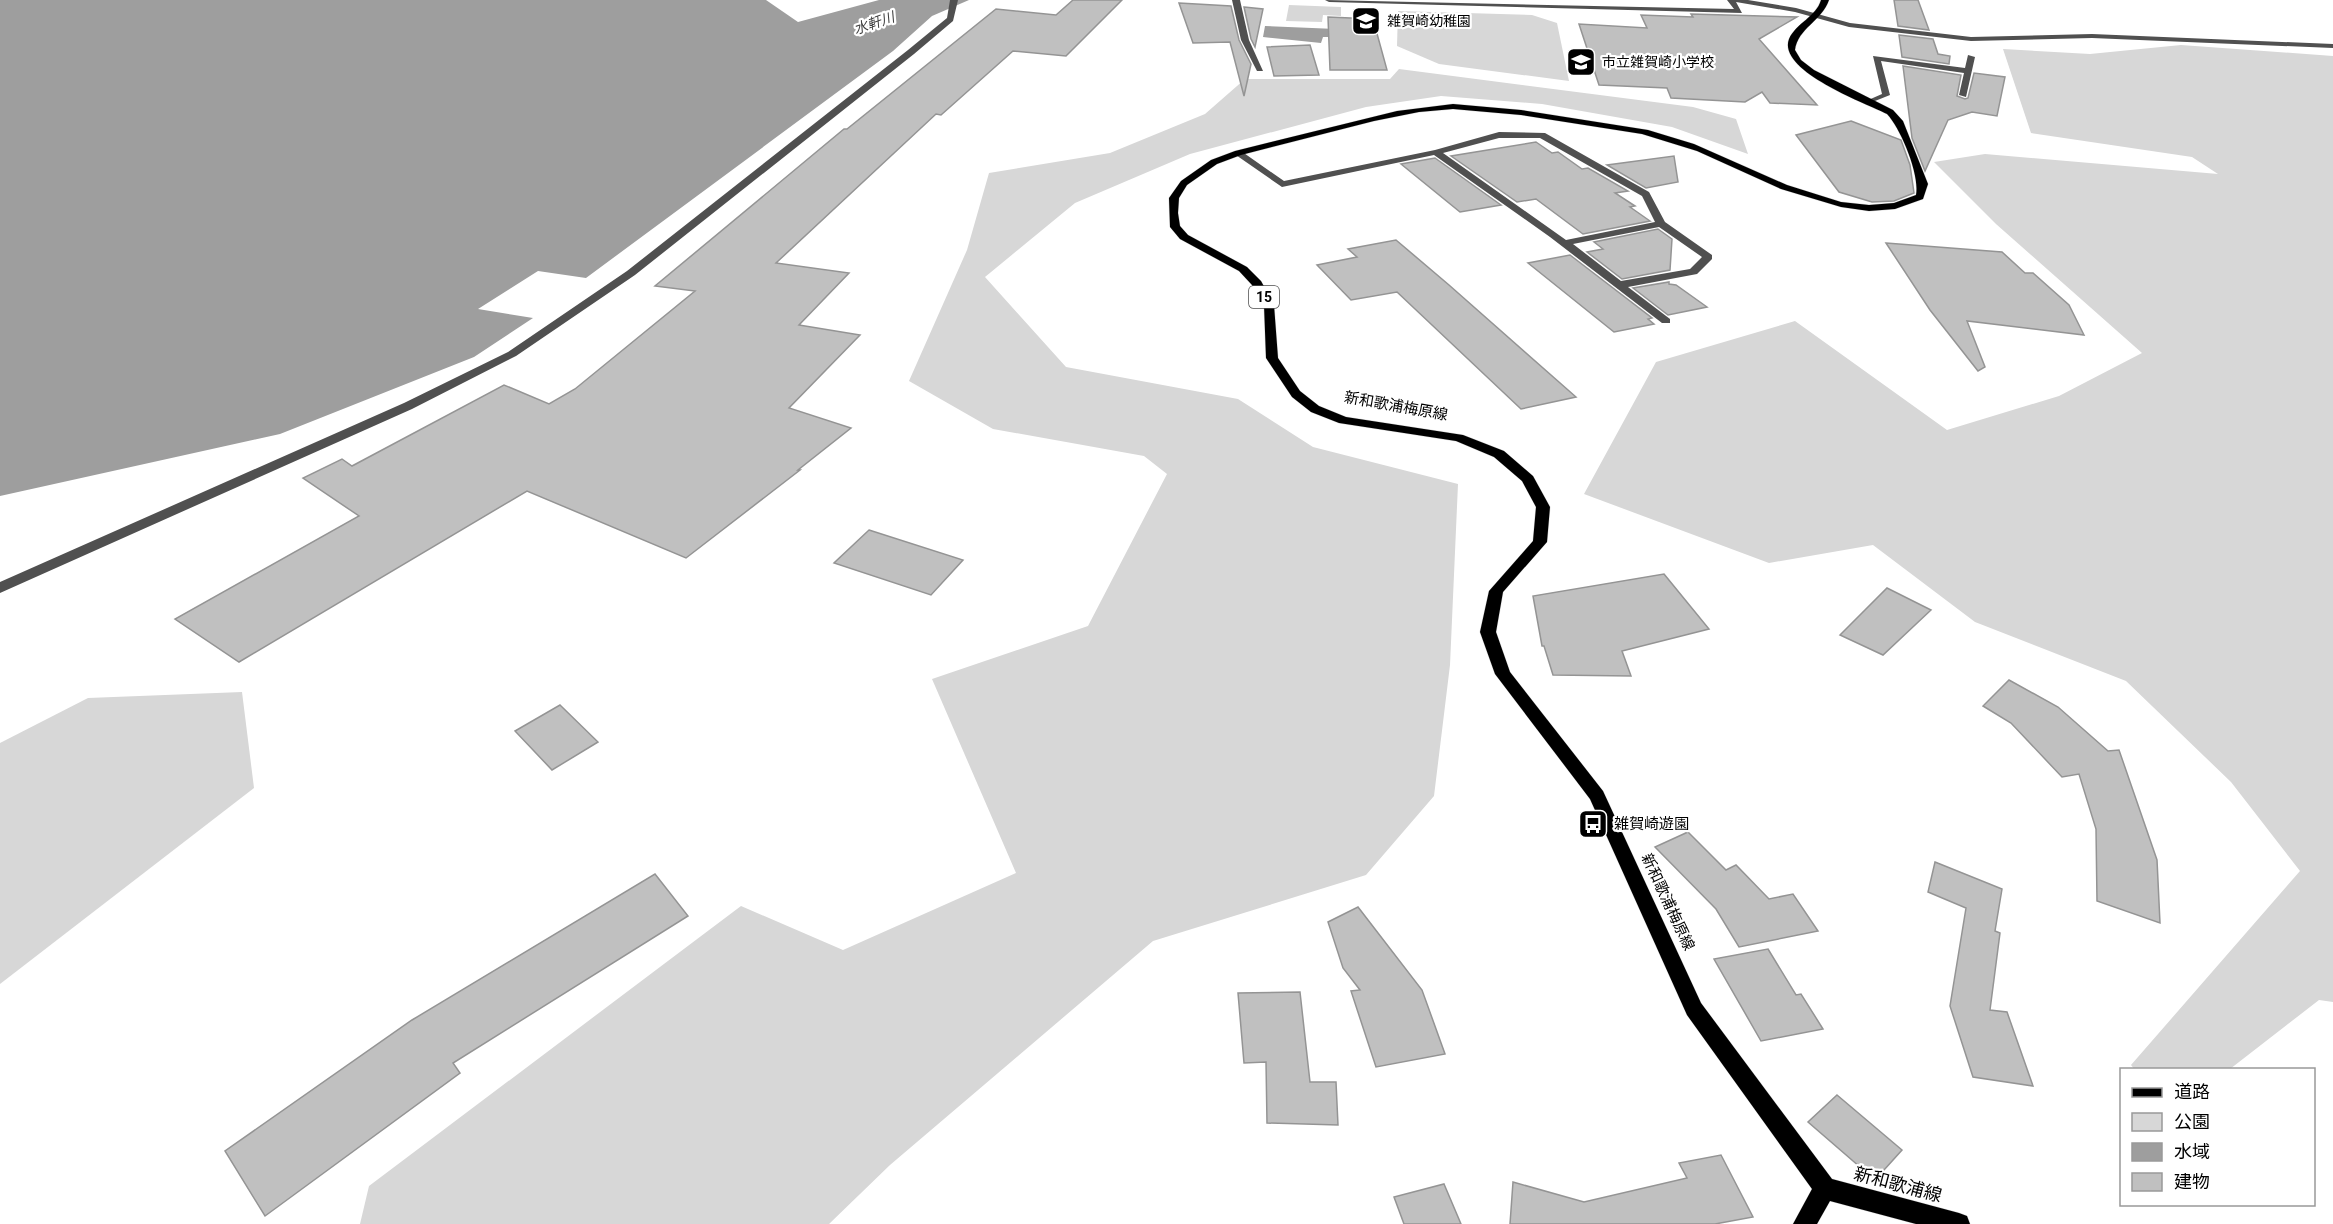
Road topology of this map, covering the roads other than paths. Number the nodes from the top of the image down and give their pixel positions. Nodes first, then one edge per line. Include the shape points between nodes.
1 (954, 0) edge
2 (1236, 0) edge
3 (1329, 0) edge
4 (1733, 0) edge
5 (1825, 0) edge
6 (1565, 5) edge
7 (1817, 17) junction
8 (2333, 46) edge
9 (1971, 57) dead end
10 (1260, 69) dead end
11 (1968, 71) junction
12 (1963, 95) dead end
13 (1870, 101) junction
14 (1436, 152) junction
15 (1238, 153) junction
16 (1661, 224) junction
17 (1564, 243) junction
18 (1618, 285) junction
19 (1666, 321) dead end
20 (0, 588) edge
21 (1825, 1188) junction
22 (1804, 1224) edge
23 (1959, 1224) edge

1 - 20 street via 950,19 631,273 512,354 408,406
2 - 10 street via 1245,40
3 - 6 street
4 - 6 street via 1739,11
4 - 7 street
5 - 7 main road, 新和歌浦梅原線 / 15
7 - 8 street via 1971,39 2092,36
7 - 13 main road, 新和歌浦梅原線 / 15 via 1794,37 1792,54 1810,73
9 - 11 street
11 - 12 street
11 - 13 street via 1876,58 1886,95
13 - 15 main road, 新和歌浦梅原線 / 15 via 1900,123 1923,184 1920,197 1910,203 1874,207 1815,199 1665,138 1612,126 1479,108 1419,109
14 - 15 street via 1282,184
14 - 16 street via 1499,135 1542,135 1646,194
14 - 17 street
15 - 21 main road, 新和歌浦梅原線 / 15 via 1214,162 1184,183 1174,198 1175,226 1184,237 1243,269 1257,283 1269,305 1272,358 1296,394 1315,409 1343,420 1459,438 1499,454 1528,478 1543,507 1540,542 1496,591 1488,632 1503,674 1597,796 1694,1009
16 - 17 street
16 - 18 street via 1708,257 1693,272
17 - 18 street
18 - 19 street
21 - 22 main road
21 - 23 main road, 新和歌浦線

